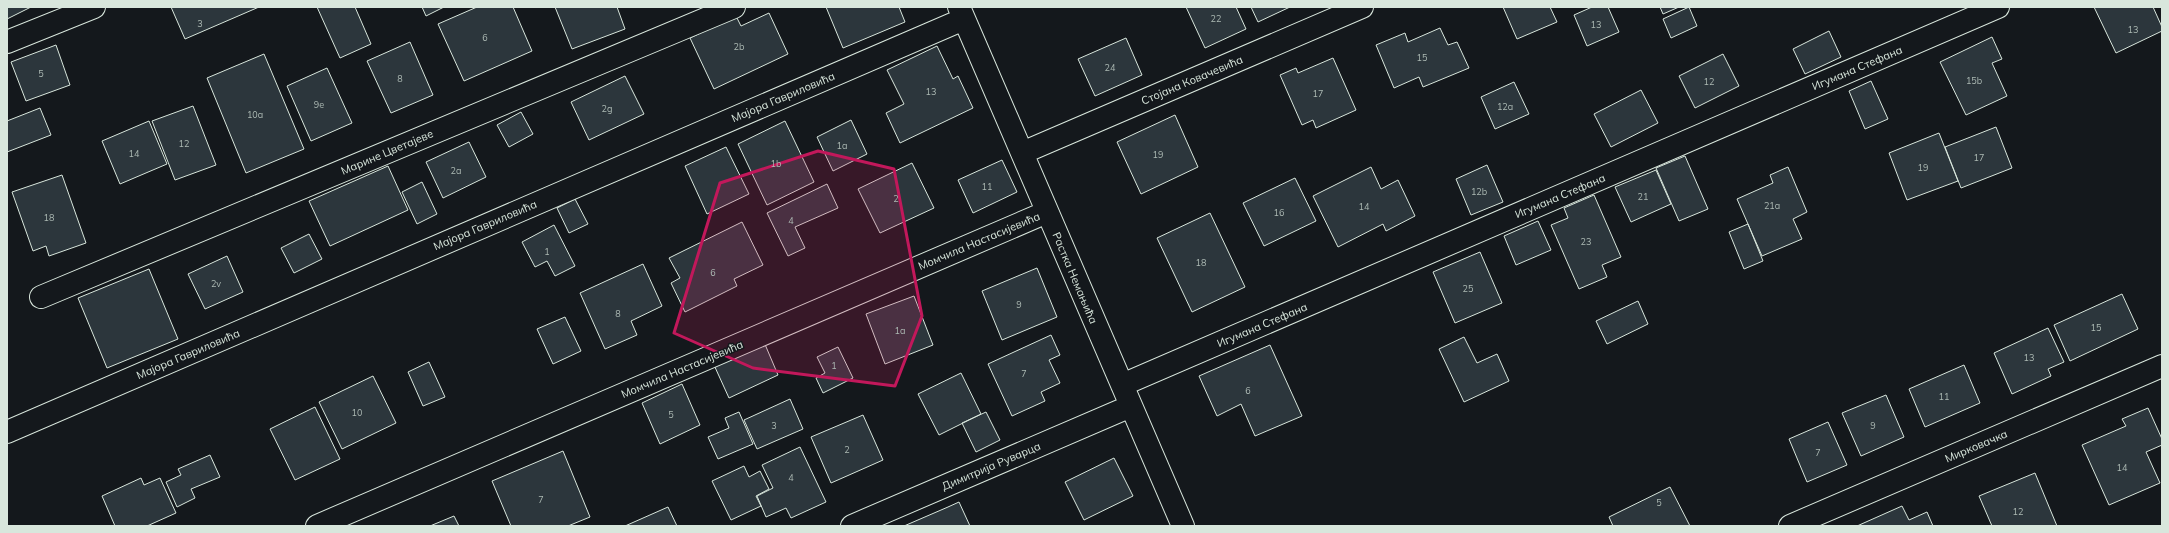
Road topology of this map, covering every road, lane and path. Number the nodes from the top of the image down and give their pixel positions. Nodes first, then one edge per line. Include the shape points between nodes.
1 (94, 7) edge
2 (734, 7) edge
3 (1362, 7) edge
4 (1998, 7) edge
5 (961, 13) edge
6 (7, 42) edge
7 (1022, 153) junction
8 (1047, 212) junction
9 (41, 297) dead end
10 (2162, 366) edge
11 (1122, 385) junction
12 (1131, 406) junction
13 (7, 432) edge
14 (317, 526) edge
15 (852, 526) edge
16 (1183, 526) edge
17 (1790, 526) edge

1 - 6 street
2 - 9 street, Марине Цветајеве
3 - 7 street, Стојана Ковачевића
4 - 11 street, Игумана Стефана
5 - 7 street, Растка Немањића
5 - 13 street, Мајора Гавриловића
7 - 8 street, Растка Немањића
8 - 11 street, Растка Немањића
8 - 14 street, Момчила Настасијевића
10 - 17 street, Мирковачка
11 - 12 street, Растка Немањића
12 - 15 street, Димитрија Руварца
12 - 16 street, Растка Немањића

